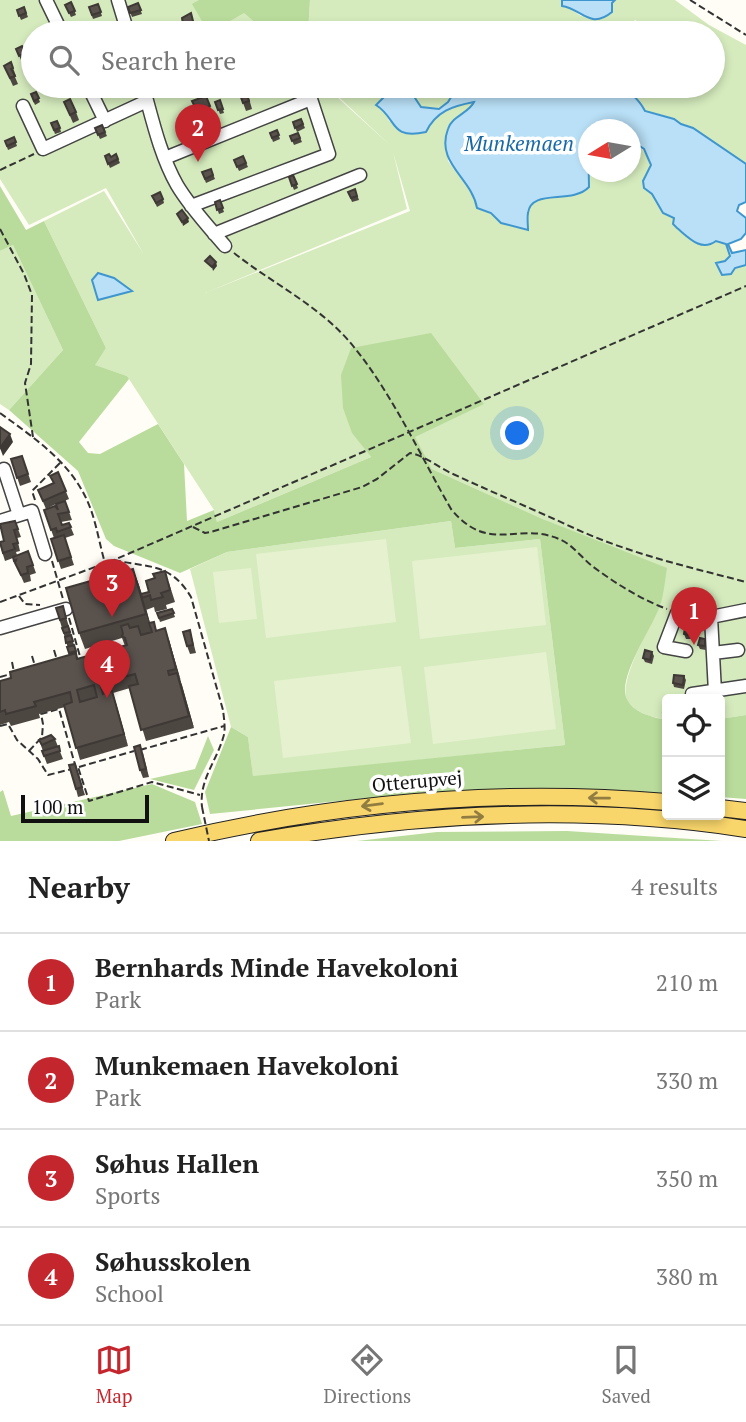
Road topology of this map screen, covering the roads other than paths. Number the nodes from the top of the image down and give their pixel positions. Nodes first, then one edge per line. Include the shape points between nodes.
1 (46, 0) edge
2 (118, 0) edge
3 (56, 21) edge
4 (124, 21) edge
5 (94, 98) edge
6 (139, 98) edge
7 (146, 98) edge
8 (23, 106) dead end
9 (105, 121) junction
10 (165, 158) junction
11 (360, 175) dead end
12 (191, 206) junction
13 (214, 234) junction
14 (225, 246) road end
15 (4, 469) dead end
16 (19, 515) junction
17 (0, 521) edge
18 (45, 554) road end
19 (66, 609) edge
20 (746, 610) edge
21 (711, 618) junction
22 (0, 628) edge
23 (738, 650) dead end
24 (686, 651) dead end
25 (713, 653) junction
26 (746, 687) edge
27 (715, 692) junction
28 (692, 694) edge
29 (662, 802) edge
30 (725, 809) edge
31 (746, 811) edge
32 (746, 829) edge
33 (174, 841) edge
34 (259, 841) edge

1 - 3 street
2 - 4 street
5 - 9 street
6 - 9 street
7 - 10 street
8 - 9 street via 43,149
10 - 12 street
10 - 12 street via 311,99 329,154
11 - 13 street
12 - 13 street
13 - 14 street
15 - 16 street
16 - 17 street
16 - 18 street via 32,511
19 - 22 street
20 - 21 street
21 - 24 street via 677,613 664,647
21 - 25 street
23 - 25 street
25 - 27 street
26 - 27 street
27 - 28 street
29 -> 33 main road, Otterupvej via 607,797 460,797 375,804
30 - 31 main road
34 -> 32 main road, Otterupvej via 378,823 533,815 607,816

